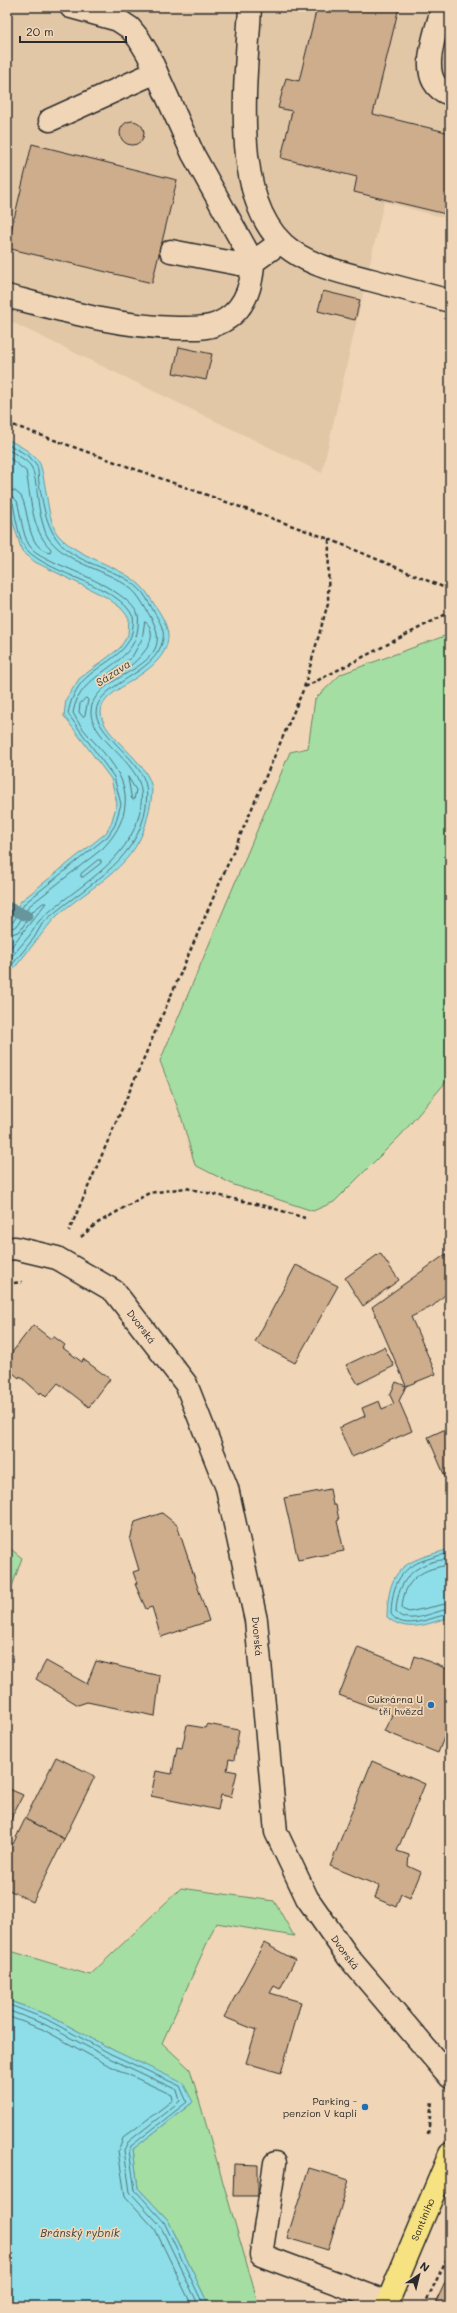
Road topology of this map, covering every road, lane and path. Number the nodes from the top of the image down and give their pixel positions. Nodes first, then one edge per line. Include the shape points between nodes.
1 (71, 7) edge
2 (250, 7) edge
3 (443, 7) edge
4 (156, 72) junction
5 (450, 94) edge
6 (50, 120) dead end
7 (281, 242) junction
8 (171, 250) dead end
9 (253, 262) junction
10 (7, 296) edge
11 (450, 301) edge
12 (7, 423) edge
13 (329, 539) junction
14 (450, 590) edge
15 (450, 612) edge
16 (304, 688) junction
17 (305, 1218) dead end
18 (7, 1249) edge
19 (57, 1258) junction
20 (450, 2077) edge
21 (450, 2154) edge
22 (275, 2163) dead end
23 (450, 2252) edge
24 (386, 2304) edge
25 (424, 2306) edge

1 - 4 street via 102,14 130,28 142,44
2 - 7 street via 244,122 246,154 256,200 270,228
3 - 5 street via 430,54 430,66 437,87
4 - 6 street
4 - 9 street via 193,154
7 - 9 street
7 - 11 street via 292,251 324,267
8 - 9 street via 240,264
9 - 10 street via 248,294 241,306 230,317 203,328 149,327 99,320
12 - 13 path
13 - 14 path
13 - 16 path via 328,603
15 - 16 path
16 - 19 path
17 - 19 path via 218,1194 186,1188 172,1190 149,1194 96,1224
18 - 19 street, Dvorská via 15,1248
19 - 20 street, Dvorská via 114,1291 186,1384 227,1488 256,1620 276,1832 306,1898 345,1952
21 - 24 main road, Santiniho
22 - 24 street via 261,2255
23 - 25 path

